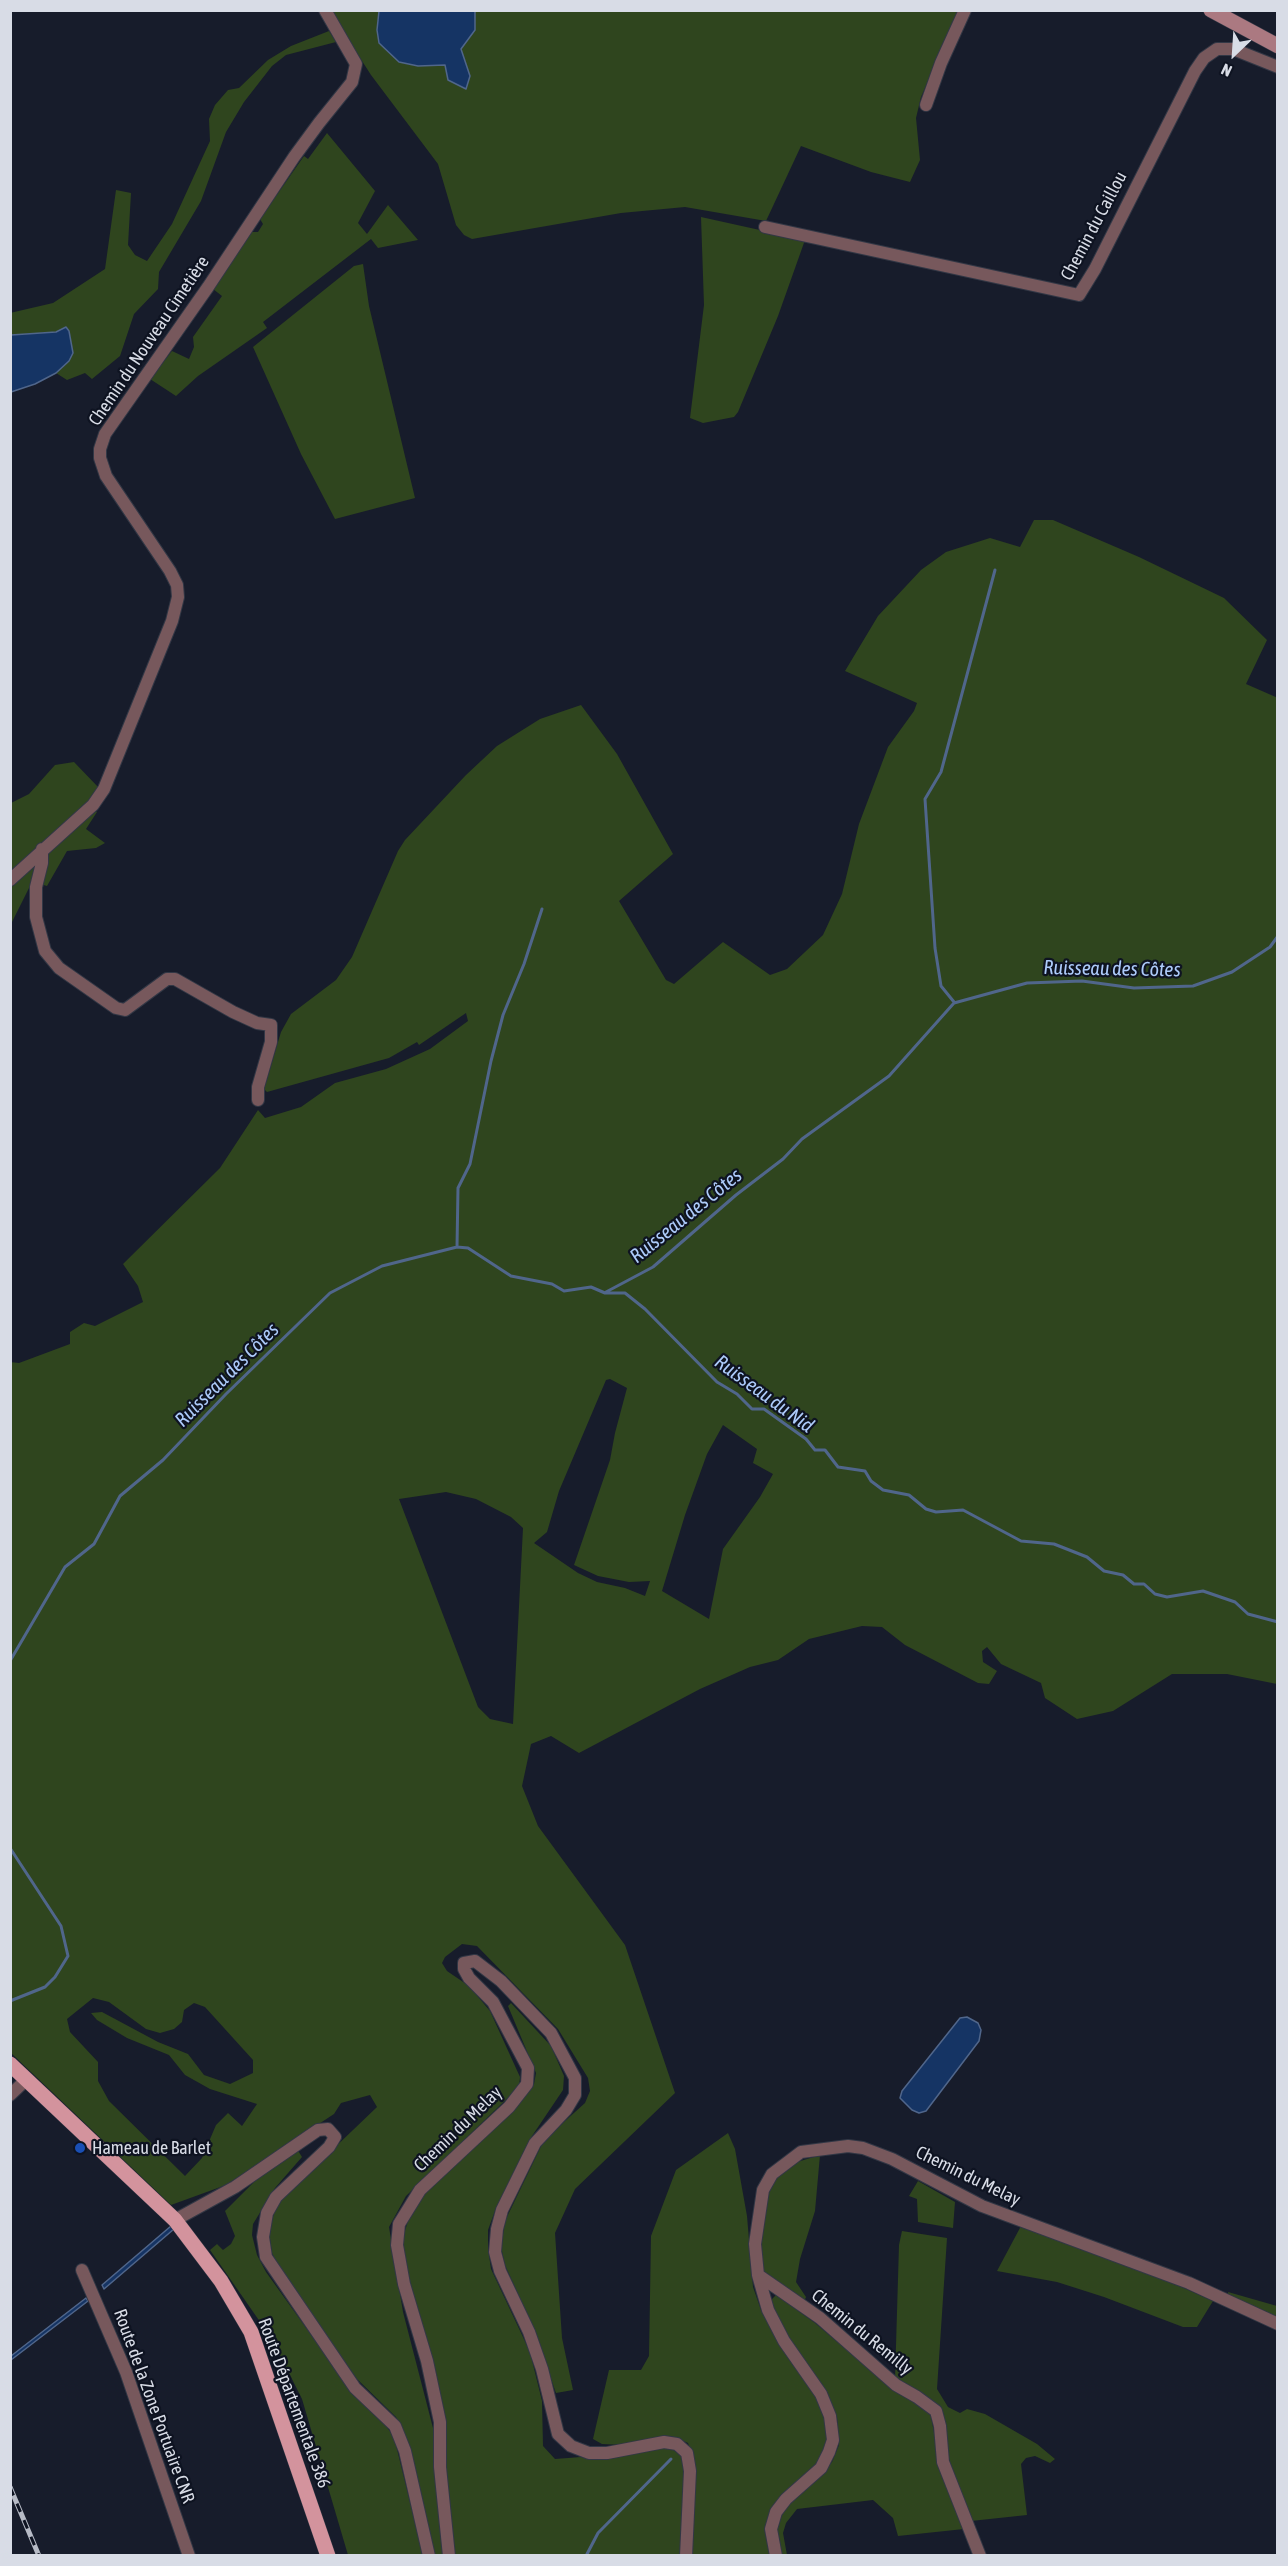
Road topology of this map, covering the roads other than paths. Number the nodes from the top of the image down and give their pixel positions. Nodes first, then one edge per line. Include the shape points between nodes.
1 (325, 10) edge
2 (965, 10) edge
3 (1211, 10) edge
4 (1278, 46) edge
5 (1278, 66) edge
6 (926, 105) dead end
7 (765, 227) dead end
8 (42, 849) junction
9 (10, 880) edge
10 (258, 1100) dead end
11 (10, 2064) edge
12 (27, 2079) junction
13 (10, 2095) edge
14 (175, 2220) junction
15 (82, 2270) dead end
16 (758, 2275) junction
17 (1278, 2324) edge
18 (189, 2556) edge
19 (328, 2556) edge
20 (429, 2556) edge
21 (449, 2556) edge
22 (687, 2556) edge
23 (776, 2556) edge
24 (980, 2556) edge

1 - 8 street, Chemin du Nouveau Cimetière via 356,64 352,82 319,123 105,434 100,458 106,476 170,571 178,597 172,621 104,789 93,805
2 - 6 street
3 - 4 main road
5 - 7 street, Chemin du Caillou via 1233,49 1216,49 1204,58 1079,295
8 - 9 street, Chemin du Nouveau Cimetière
8 - 10 street via 36,917 45,951 59,968 116,1008 125,1010 166,979 175,979 233,1012 271,1025
11 - 12 main road, Route Départementale 386
12 - 13 street
12 - 14 main road, Route Départementale 386
14 - 19 main road, Route Départementale 386 via 221,2281 250,2332
14 - 20 street via 235,2187 318,2130 328,2129 335,2137 276,2197 267,2213 263,2237 266,2257 355,2388 395,2426 405,2451
15 - 18 street, Route de la Zone Portuaire CNR via 126,2372
16 - 17 street, Chemin du Melay via 758,2216 763,2190 772,2174 801,2152 848,2146 892,2159 982,2206 1189,2283
16 - 23 street, Chemin du Melay via 768,2310 784,2341 821,2394 830,2416 832,2440 820,2468 776,2512 771,2529
16 - 24 street, Chemin du Remilly via 820,2318 896,2385 936,2411 944,2462
21 - 22 street, Chemin du Melay via 440,2422 397,2245 399,2224 420,2190 509,2107 527,2085 528,2068 498,2010 464,1969 464,1963 475,1961 501,1981 551,2033 575,2078 575,2095 535,2143 502,2210 495,2252 529,2331 558,2434 589,2453 664,2442 677,2444 687,2453

